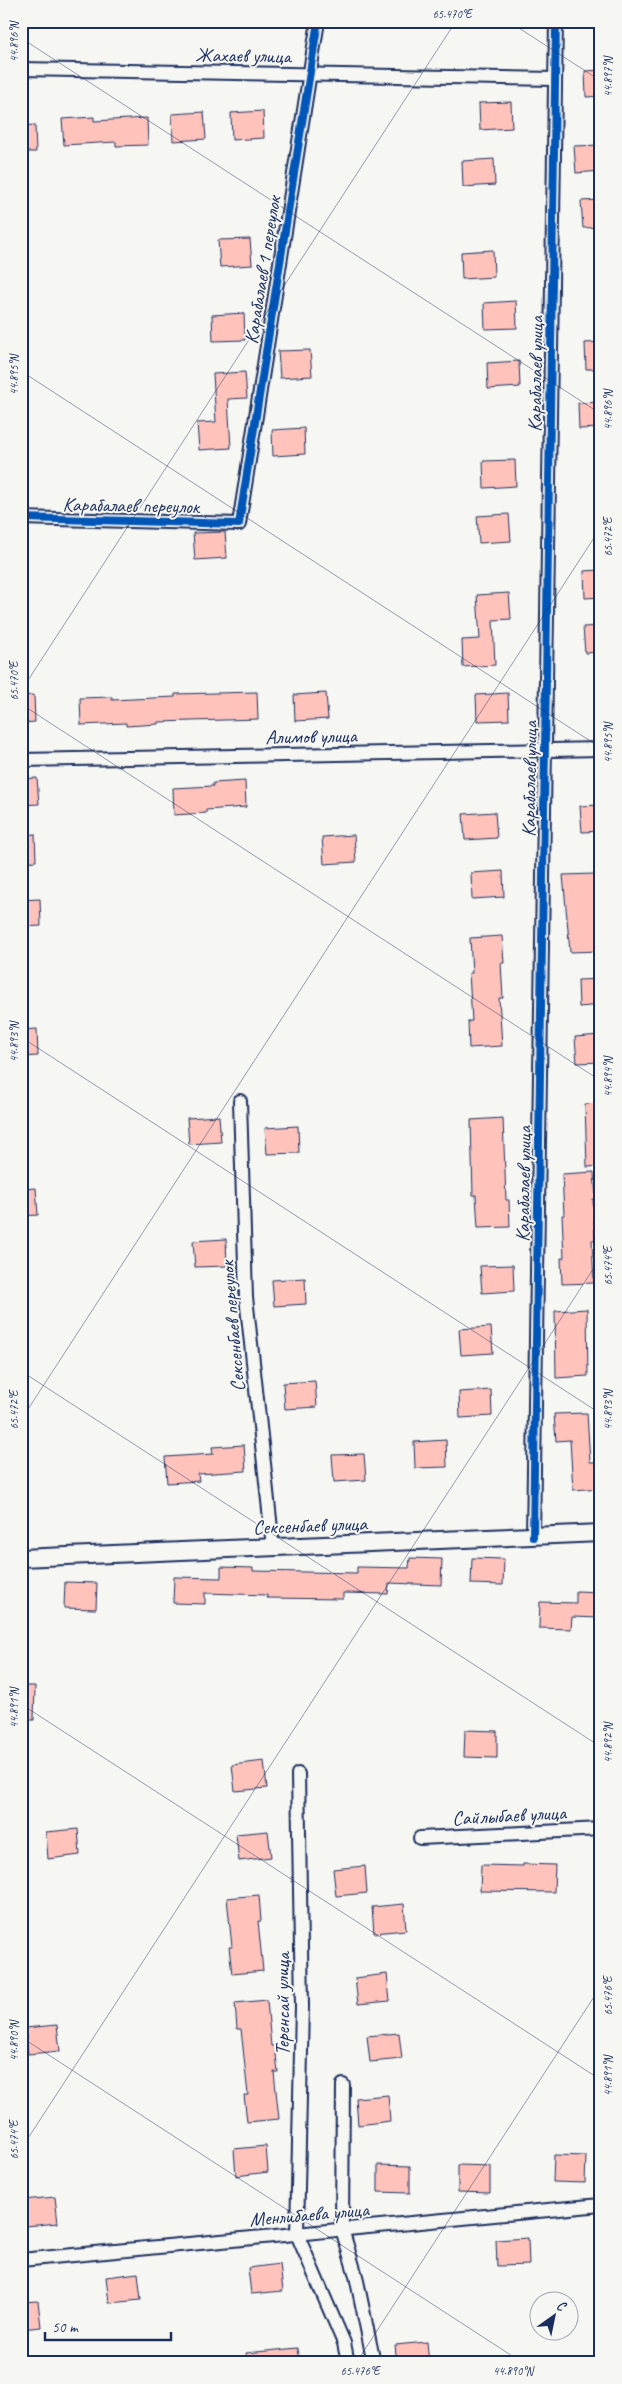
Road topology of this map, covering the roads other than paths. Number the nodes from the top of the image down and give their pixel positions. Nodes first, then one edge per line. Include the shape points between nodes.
1 (318, 21) edge
2 (556, 21) edge
3 (21, 69) edge
4 (309, 75) junction
5 (554, 79) junction
6 (21, 518) edge
7 (239, 524) joint
8 (601, 750) edge
9 (546, 751) junction
10 (21, 760) edge
11 (240, 1101) dead end
12 (601, 1533) edge
13 (533, 1537) junction
14 (273, 1547) junction
15 (21, 1558) edge
16 (298, 1774) dead end
17 (601, 1829) edge
18 (420, 1838) dead end
19 (343, 2085) dead end
20 (601, 2205) edge
21 (342, 2230) junction
22 (297, 2234) junction
23 (21, 2260) edge
24 (348, 2363) edge
25 (374, 2363) edge

1 - 4 street, Карабалаев 1 переулок
2 - 5 street, Карабалаев улица
3 - 4 street, Жахаев улица
4 - 5 street, Жахаев улица
4 - 7 street, Карабалаев 1 переулок
5 - 9 street, Карабалаев улица
6 - 7 street, Карабалаев переулок
8 - 9 street, Алимов улица
9 - 10 street, Алимов улица
9 - 13 street, Карабалаев улица
11 - 14 street, Сексенбаев переулок via 246,1297
12 - 13 street, Сексенбаев улица
13 - 14 street, Сексенбаев улица
14 - 15 street, Сексенбаев улица
16 - 22 street, Теренсай улица via 302,2006
17 - 18 street, Сайлыбаев улица
19 - 21 street
20 - 21 street, Менлибаева улица
21 - 22 street, Менлибаева улица
21 - 25 street via 356,2276
22 - 23 street, Менлибаева улица
22 - 24 street via 344,2342

